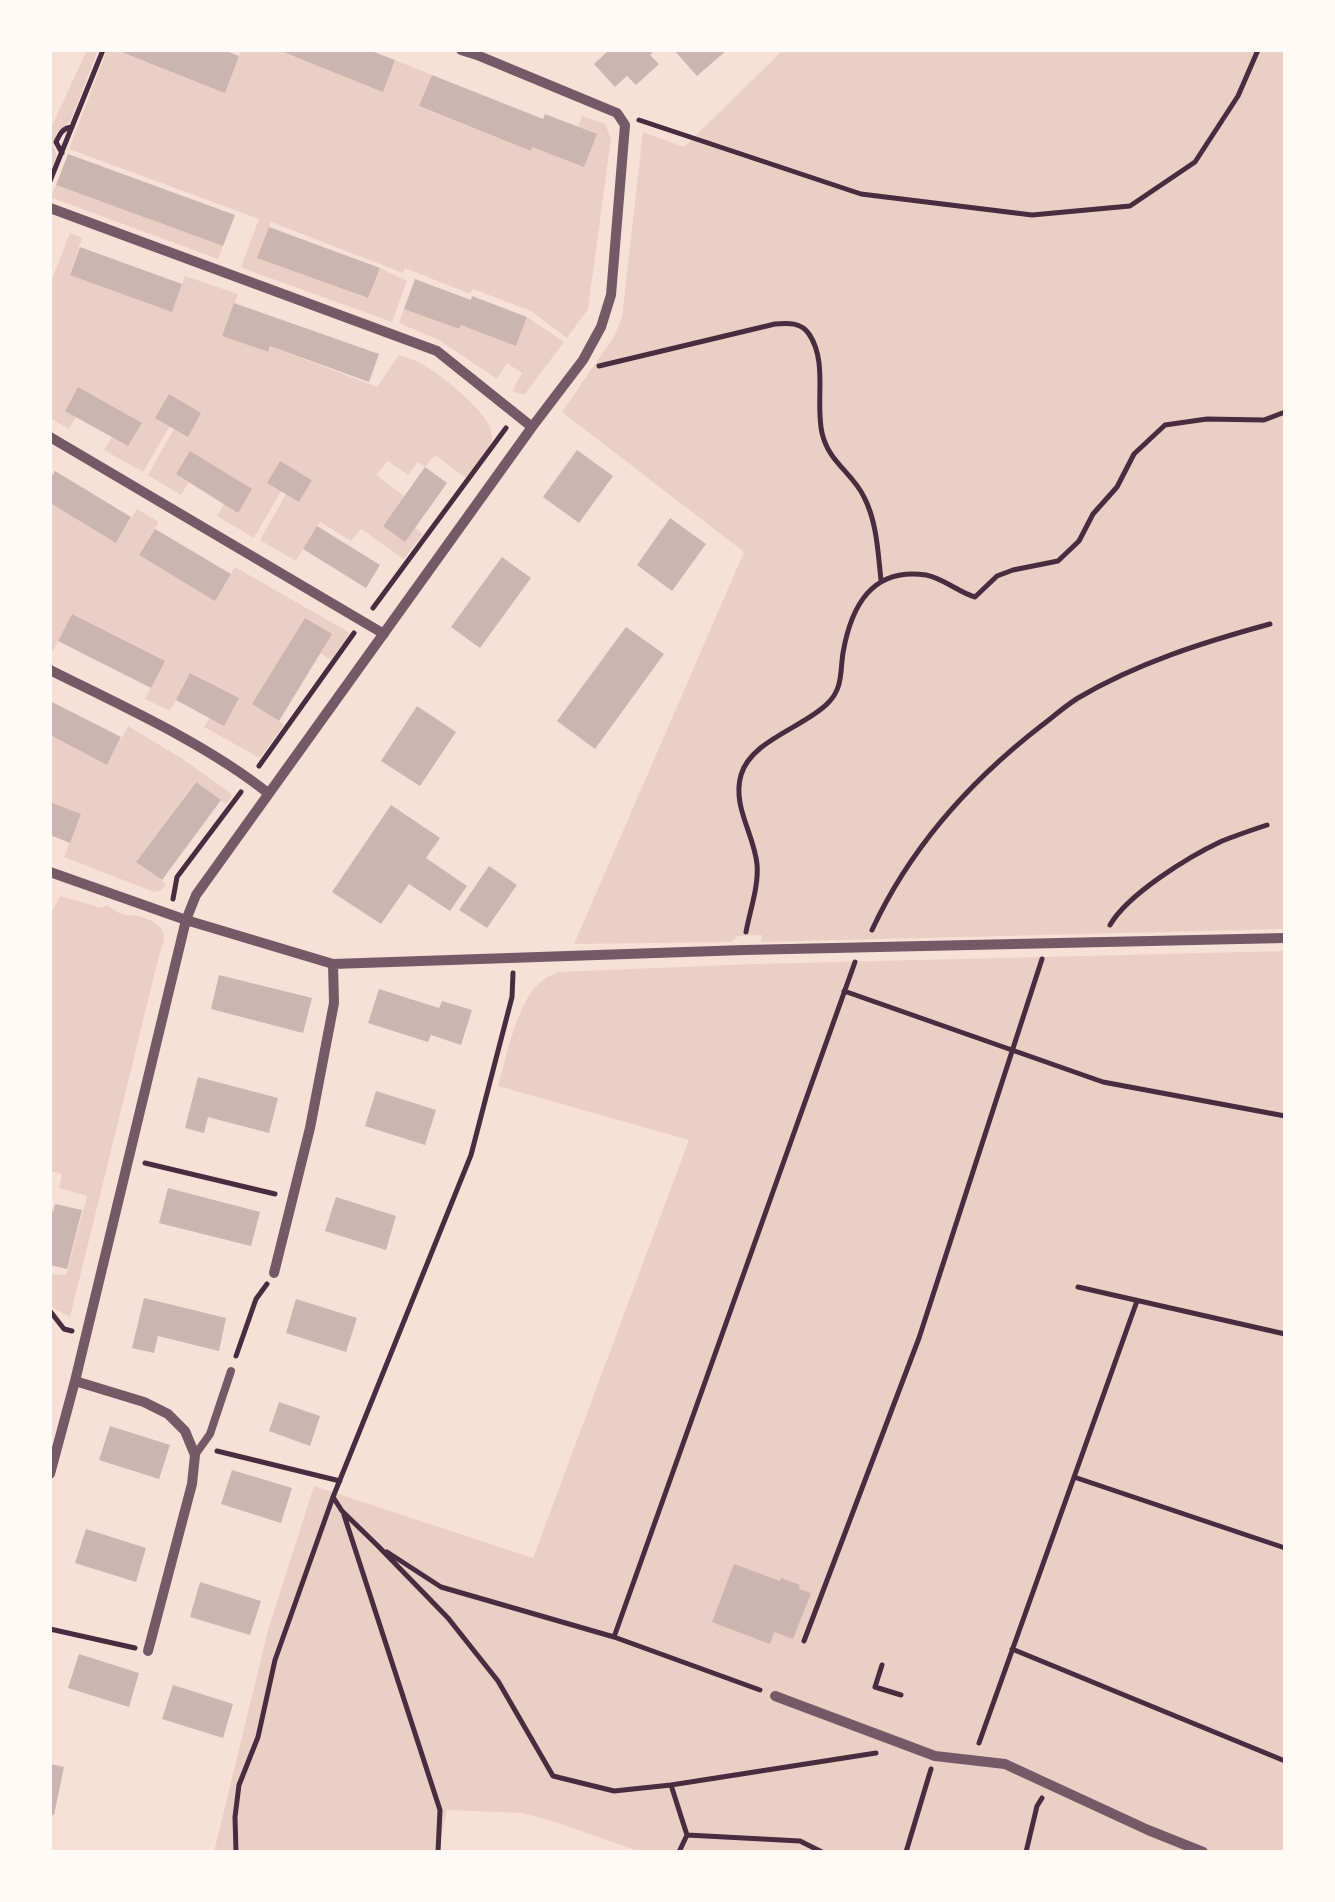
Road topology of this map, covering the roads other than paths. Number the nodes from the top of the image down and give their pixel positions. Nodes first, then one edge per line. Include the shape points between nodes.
1 (461, 50) edge
2 (50, 208) edge
3 (532, 428) junction
4 (50, 438) edge
5 (384, 634) junction
6 (50, 670) edge
7 (268, 794) junction
8 (50, 872) edge
9 (186, 920) junction
10 (1285, 938) edge
11 (334, 964) junction
12 (274, 1273) road end
13 (231, 1371) road end
14 (75, 1381) junction
15 (195, 1454) junction
16 (50, 1474) edge
17 (148, 1651) road end
18 (776, 1696) road end
19 (1203, 1852) edge

1 - 3 street via 617,113 625,125 611,295 602,327
2 - 3 street via 437,351
3 - 5 street
4 - 5 street
5 - 7 street
6 - 7 street via 152,721
7 - 9 street via 196,894
8 - 9 street
9 - 11 street
9 - 14 street
10 - 11 street
11 - 12 street via 334,1003 310,1128
13 - 15 lane via 210,1434
14 - 15 street via 168,1414
14 - 16 street
15 - 17 street
18 - 19 street via 936,1756 1005,1764

